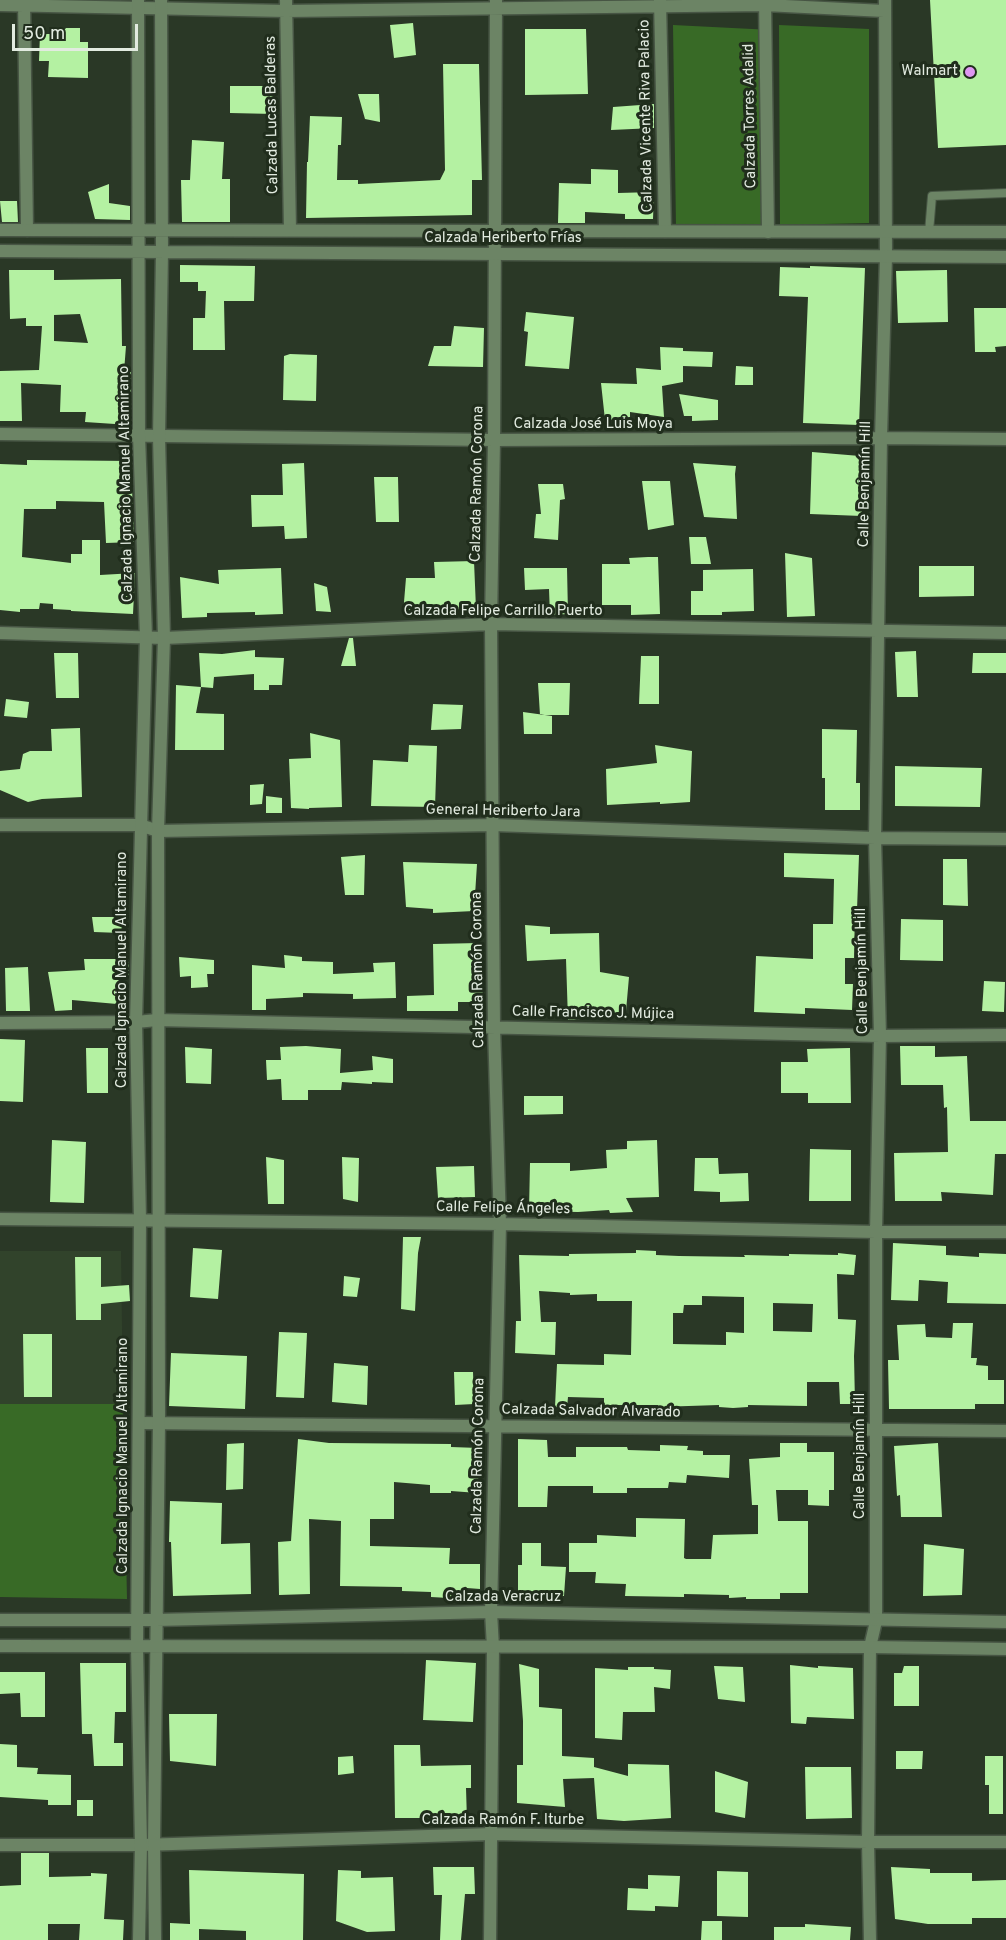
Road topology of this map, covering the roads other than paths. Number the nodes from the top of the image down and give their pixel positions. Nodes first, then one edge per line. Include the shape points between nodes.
1 (765, 2) edge
2 (24, 3) edge
3 (161, 4) edge
4 (386, 4) edge
5 (496, 4) edge
6 (660, 4) edge
7 (0, 5) edge
8 (138, 5) edge
9 (884, 5) edge
10 (286, 6) edge
11 (1006, 193) edge
12 (0, 230) edge
13 (27, 230) junction
14 (139, 230) junction
15 (161, 230) junction
16 (290, 230) junction
17 (496, 231) junction
18 (665, 231) junction
19 (768, 231) junction
20 (885, 232) junction
21 (929, 232) junction
22 (1006, 232) edge
23 (0, 251) edge
24 (140, 252) junction
25 (162, 252) junction
26 (495, 254) junction
27 (886, 256) junction
28 (1006, 257) edge
29 (0, 434) edge
30 (139, 435) junction
31 (159, 437) junction
32 (881, 438) junction
33 (1006, 439) edge
34 (494, 441) junction
35 (490, 624) junction
36 (880, 632) junction
37 (0, 633) edge
38 (1006, 633) edge
39 (146, 636) junction
40 (164, 638) junction
41 (0, 825) edge
42 (140, 825) junction
43 (493, 825) junction
44 (158, 831) junction
45 (875, 838) junction
46 (1006, 839) edge
47 (157, 1020) junction
48 (136, 1022) junction
49 (0, 1023) edge
50 (494, 1027) junction
51 (1006, 1035) edge
52 (880, 1036) junction
53 (0, 1219) edge
54 (140, 1220) junction
55 (158, 1220) junction
56 (500, 1224) junction
57 (876, 1232) junction
58 (1006, 1232) edge
59 (159, 1422) junction
60 (139, 1423) junction
61 (494, 1426) junction
62 (876, 1431) junction
63 (1006, 1431) edge
64 (491, 1612) junction
65 (0, 1620) edge
66 (137, 1620) junction
67 (156, 1620) junction
68 (876, 1621) junction
69 (1006, 1622) edge
70 (0, 1646) edge
71 (156, 1646) junction
72 (137, 1647) junction
73 (493, 1647) junction
74 (870, 1647) junction
75 (1006, 1649) edge
76 (492, 1834) junction
77 (868, 1842) junction
78 (1006, 1842) edge
79 (147, 1844) junction
80 (0, 1845) edge
81 (139, 1940) edge
82 (155, 1940) edge
83 (490, 1940) edge
84 (870, 1940) edge

1 - 6 street
1 - 9 street
1 - 19 street, Calzada Torres Adalid
2 - 7 street
2 - 8 street
2 - 13 street
3 - 8 street
3 - 10 street
3 - 15 street, Calzada Ignacio Manuel Altamirano
4 - 5 street
4 - 10 street
5 - 6 street
5 - 17 street, Calzada Ramón Corona
6 - 18 street, Calzada Vicente Riva Palacio
8 - 14 street, Calzada Ignacio Manuel Altamirano
9 - 20 street, Calle Benjamín Hill
10 - 16 street, Calzada Lucas Balderas
11 - 21 lane via 932,196
12 - 13 street, Calzada Heriberto Frías
13 - 14 street, Calzada Heriberto Frías
14 - 15 street, Calzada Heriberto Frías
14 - 24 street, Calzada Ignacio Manuel Altamirano
15 - 16 street, Calzada Heriberto Frías
15 - 25 street, Calzada Ignacio Manuel Altamirano
16 - 17 street, Calzada Heriberto Frías
17 - 18 street, Calzada Heriberto Frías
17 - 26 street, Calzada Ramón Corona
18 - 19 street, Calzada Heriberto Frías
19 - 20 street, Calzada Heriberto Frías
20 - 21 street, Calzada Heriberto Frías
20 - 27 street, Calle Benjamín Hill
21 - 22 street, Calzada Heriberto Frías
23 - 24 street, Calzada Heriberto Frías
24 - 25 street, Calzada Heriberto Frías
24 - 30 street, Calzada Ignacio Manuel Altamirano
25 - 26 street, Calzada Heriberto Frías
25 - 31 street, Calzada Ignacio Manuel Altamirano
26 - 27 street, Calzada Heriberto Frías
26 - 34 street, Calzada Ramón Corona
27 - 28 street, Calzada Heriberto Frías
27 - 32 street, Calle Benjamín Hill
29 - 30 street, Calzada José Luis Moya
30 - 31 street, Calzada José Luis Moya
30 - 39 street, Calzada Ignacio Manuel Altamirano
31 - 34 street, Calzada José Luis Moya
31 - 40 street, Calzada Ignacio Manuel Altamirano
32 - 33 street, Calzada José Luis Moya
32 - 34 street, Calzada José Luis Moya
32 - 36 street, Calle Benjamín Hill
34 - 35 street, Calzada Ramón Corona
35 - 36 street, Calzada Felipe Carrillo Puerto
35 - 40 street, Calzada Felipe Carrillo Puerto
35 - 43 street, Calzada Ramón Corona
36 - 38 street, Calzada Felipe Carrillo Puerto
36 - 45 street, Calle Benjamín Hill
37 - 39 street, Calzada Felipe Carrillo Puerto
39 - 40 street, Calzada Felipe Carrillo Puerto
39 - 42 street, Calzada Ignacio Manuel Altamirano
40 - 44 street, Calzada Ignacio Manuel Altamirano
41 - 42 street, General Heriberto Jara
42 - 44 street, General Heriberto Jara
42 - 48 street, Calzada Ignacio Manuel Altamirano
43 - 44 street, General Heriberto Jara
43 - 45 street, General Heriberto Jara
43 - 50 street, Calzada Ramón Corona
44 - 47 street, Calzada Ignacio Manuel Altamirano
45 - 46 street, General Heriberto Jara
45 - 52 street, Calle Benjamín Hill
47 - 48 street, Calle Francisco J. Mújica
47 - 50 street, Calle Francisco J. Mújica
47 - 55 street, Calzada Ignacio Manuel Altamirano
48 - 49 street, Calle Francisco J. Mújica
48 - 54 street, Calzada Ignacio Manuel Altamirano
50 - 52 street, Calle Francisco J. Mújica
50 - 56 street, Calzada Ramón Corona
51 - 52 street, Calle Francisco J. Mújica
52 - 57 street, Calle Benjamín Hill
53 - 54 street, Calle Felipe Ángeles
54 - 55 street, Calle Felipe Ángeles
54 - 60 street, Calzada Ignacio Manuel Altamirano
55 - 56 street, Calle Felipe Ángeles
55 - 59 street, Calzada Ignacio Manuel Altamirano
56 - 57 street, Calle Felipe Ángeles
56 - 61 street, Calzada Ramón Corona
57 - 58 street, Calle Felipe Ángeles
57 - 62 street, Calle Benjamín Hill
59 - 60 street, Calzada Salvador Alvarado
59 - 61 street, Calzada Salvador Alvarado
59 - 67 street, Calzada Ignacio Manuel Altamirano
60 - 66 street, Calzada Ignacio Manuel Altamirano
61 - 62 street, Calzada Salvador Alvarado
61 - 64 street, Calzada Ramón Corona
62 - 63 street, Calzada Salvador Alvarado
62 - 68 street, Calle Benjamín Hill
64 - 67 street, Calzada Veracruz
64 - 68 street, Calzada Veracruz
64 - 73 street, Calzada Ramón Corona
65 - 66 street, Calzada Veracruz
66 - 67 street, Calzada Veracruz
66 - 72 street, Calzada Ignacio Manuel Altamirano
67 - 71 street, Calzada Ignacio Manuel Altamirano
68 - 69 street, Calzada Veracruz
68 - 74 street, Calle Benjamín Hill
70 - 72 street
71 - 72 street
71 - 73 street
71 - 79 street, Calzada Ignacio Manuel Altamirano
72 - 79 street, Calzada Ignacio Manuel Altamirano
73 - 74 street
73 - 76 street, Calzada Ramón Corona
74 - 75 street
74 - 77 street, Calle Benjamín Hill
76 - 77 street, Calzada Ramón F. Iturbe
76 - 79 street, Calzada Ramón F. Iturbe
76 - 83 street, Calzada Ramón Corona
77 - 78 street, Calzada Ramón F. Iturbe
77 - 84 street, Calle Benjamín Hill
79 - 80 street, Calzada Ramón F. Iturbe
79 - 81 street, Calzada Ignacio Manuel Altamirano
79 - 82 street, Calzada Ignacio Manuel Altamirano

